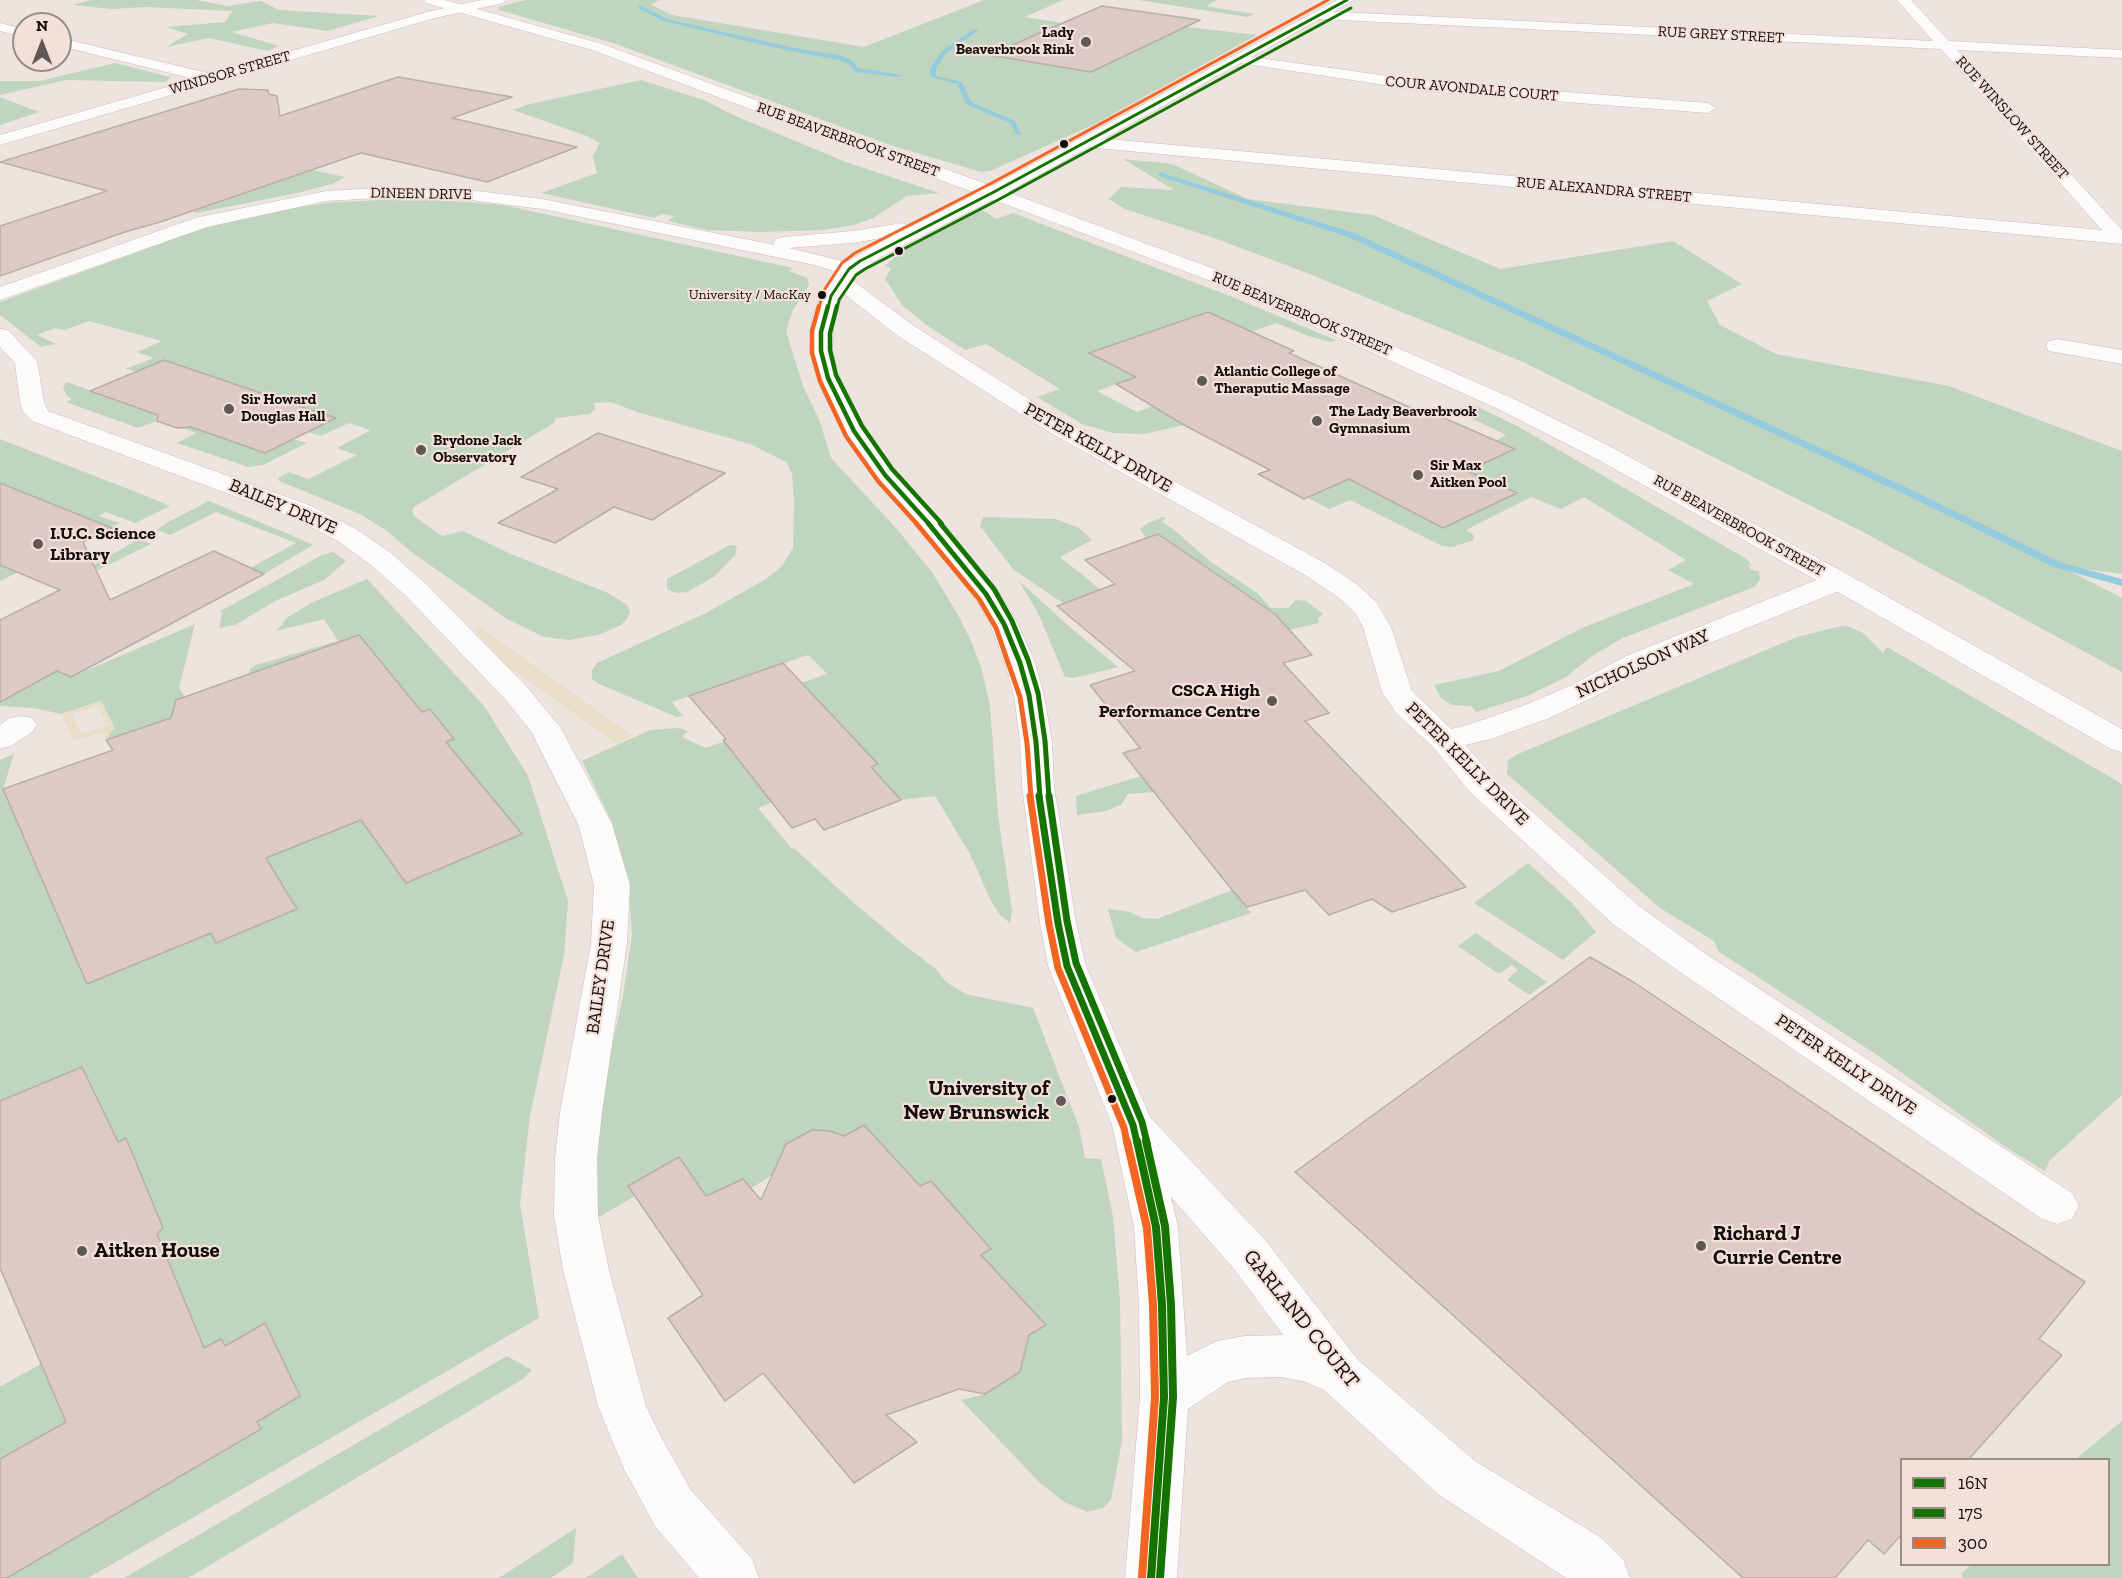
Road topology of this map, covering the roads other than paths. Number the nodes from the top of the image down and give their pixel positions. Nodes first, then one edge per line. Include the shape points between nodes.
1 (431, 0) edge
2 (499, 0) edge
3 (1347, 0) edge
4 (1904, 0) edge
5 (460, 8) junction
6 (1319, 15) junction
7 (72, 45) edge
8 (1947, 46) junction
9 (2122, 54) edge
10 (1238, 59) junction
11 (212, 78) junction
12 (1708, 108) dead end
13 (0, 140) edge
14 (1086, 142) junction
15 (992, 193) junction
16 (927, 225) junction
17 (2120, 238) edge
18 (708, 239) junction
19 (844, 275) junction
20 (0, 294) edge
21 (0, 335) edge
22 (2057, 346) dead end
23 (2122, 357) edge
24 (1839, 581) junction
25 (1444, 740) junction
26 (2122, 742) edge
27 (1133, 1125) junction
28 (2057, 1206) dead end
29 (1341, 1376) junction
30 (1164, 1397) junction
31 (733, 1578) edge
32 (1151, 1578) edge
33 (1604, 1578) edge

1 - 5 street, RUE BEAVERBROOK STREET
2 - 5 street, WINDSOR STREET
3 - 6 street
4 - 8 street, RUE WINSLOW STREET
5 - 11 street, WINDSOR STREET
5 - 15 street, RUE BEAVERBROOK STREET via 597,47
6 - 8 street, RUE GREY STREET
6 - 10 street
7 - 11 street
8 - 9 street, RUE GREY STREET
8 - 17 street, RUE WINSLOW STREET
10 - 12 street, COUR AVONDALE COURT via 1415,85
10 - 14 street
11 - 13 street, WINDSOR STREET
14 - 15 street
14 - 17 street, RUE ALEXANDRA STREET
15 - 16 street
15 - 24 street, RUE BEAVERBROOK STREET via 1226,280 1504,403
16 - 18 street via 791,243
16 - 19 street via 860,261
18 - 19 street, DINEEN DRIVE via 818,260
18 - 20 street, DINEEN DRIVE via 500,197 428,192 351,193 202,222
19 - 25 street, PETER KELLY DRIVE via 906,331 1057,427 1305,563 1348,591 1367,609 1377,627 1397,692
19 - 27 street via 823,319 823,362 854,430 885,475 986,594 1020,663 1029,695 1038,786 1067,966
21 - 31 street, BAILEY DRIVE via 26,361 32,402 40,416 300,511 347,535 416,590 545,728 595,824 612,885 609,943 576,1158 576,1216 586,1270 622,1406 642,1452 673,1508
22 - 23 street
24 - 25 street, NICHOLSON WAY via 1637,662 1536,712
24 - 26 street, RUE BEAVERBROOK STREET
25 - 28 street, PETER KELLY DRIVE via 1483,786 1626,915
27 - 29 street, GARLAND COURT via 1250,1255
27 - 30 street via 1156,1227
29 - 30 street via 1310,1361 1245,1356 1217,1364
29 - 33 street, GARLAND COURT via 1456,1478 1581,1556
30 - 32 street

